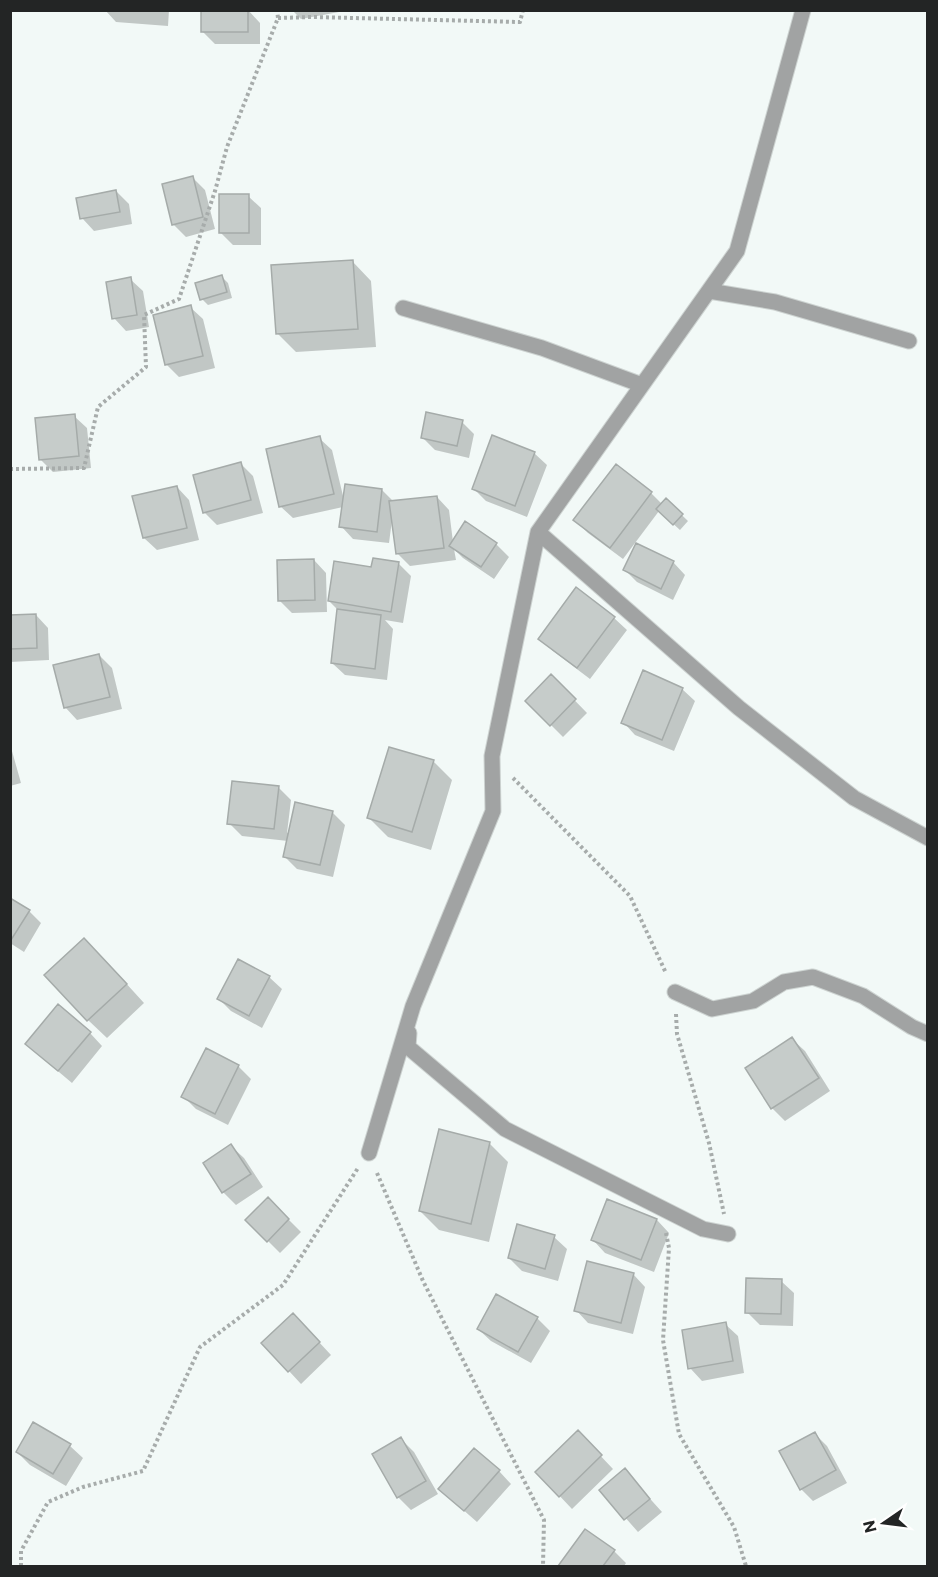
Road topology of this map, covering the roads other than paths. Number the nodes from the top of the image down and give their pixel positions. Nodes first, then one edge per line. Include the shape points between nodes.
1 (802, 10) edge
2 (709, 291) junction
3 (403, 308) dead end
4 (909, 341) dead end
5 (642, 385) junction
6 (538, 532) junction
7 (927, 838) edge
8 (675, 992) road end
9 (413, 1006) junction
10 (927, 1034) edge
11 (369, 1153) road end
12 (728, 1234) road end

1 - 2 street via 738,251
2 - 4 street via 775,302
2 - 5 street
3 - 5 street via 542,348
5 - 6 street
6 - 7 street via 739,708 854,798
6 - 9 street via 492,756 493,811
8 - 10 street via 712,1009 753,1001 784,982 813,977 863,996
9 - 11 street
9 - 12 street via 408,1047 505,1129 703,1229

